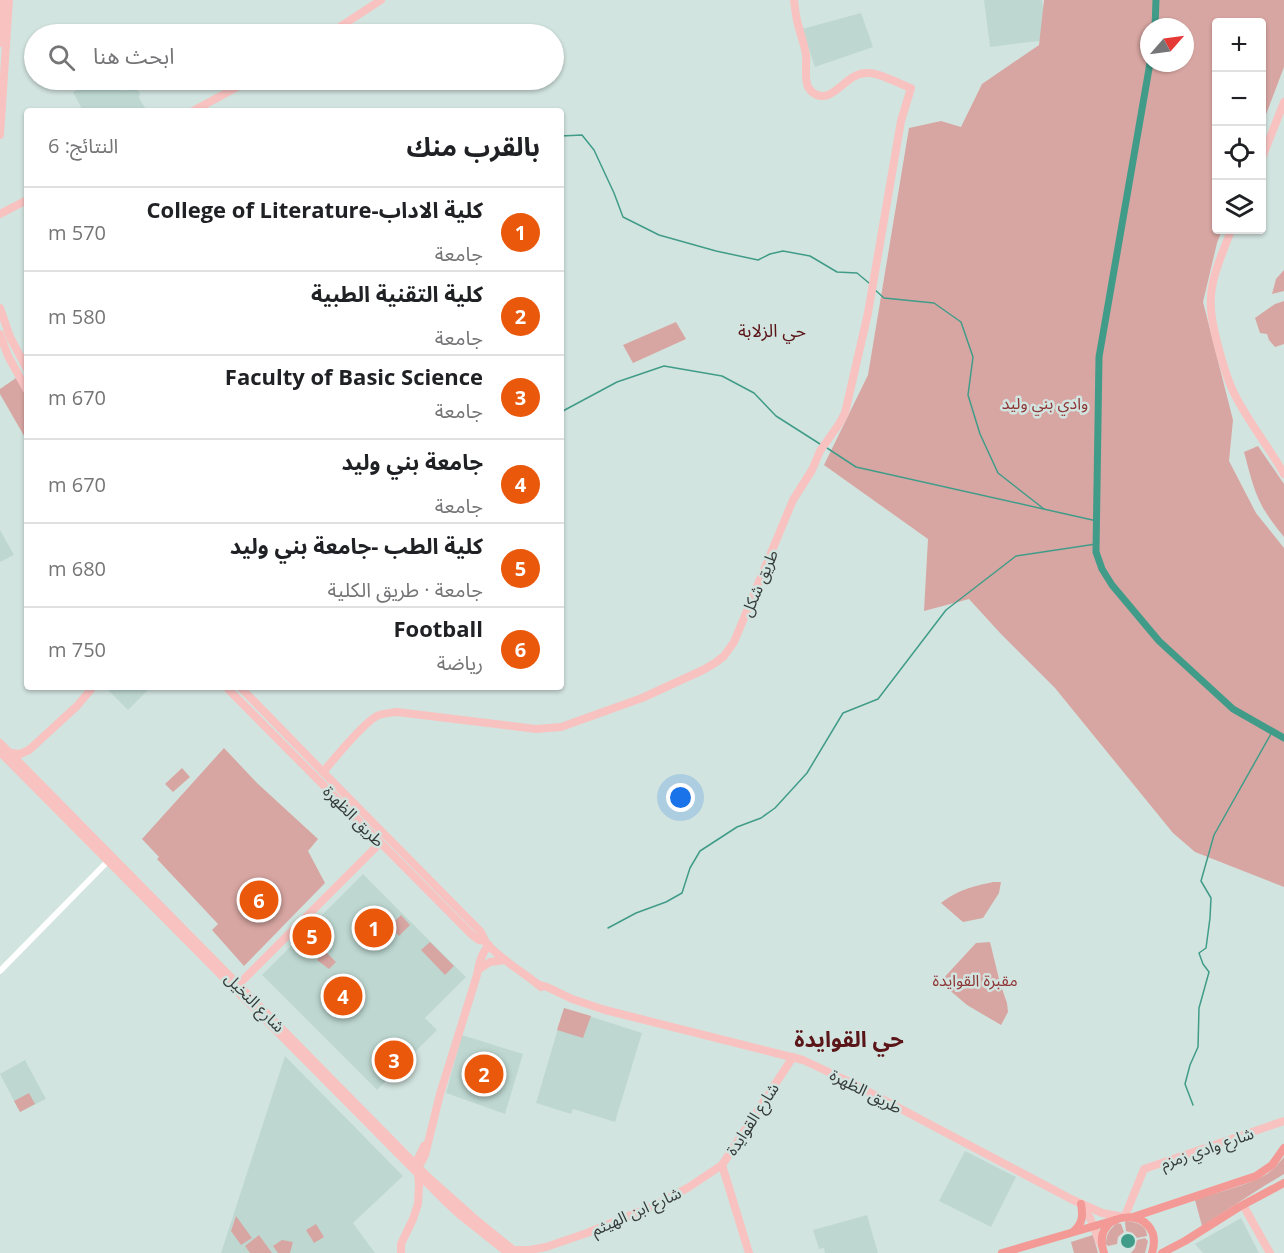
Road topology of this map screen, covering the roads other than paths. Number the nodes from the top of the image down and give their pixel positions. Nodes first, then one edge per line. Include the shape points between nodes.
1 (3, 0) edge
2 (9, 0) edge
3 (381, 0) edge
4 (794, 0) edge
5 (344, 24) edge
6 (0, 43) edge
7 (232, 90) edge
8 (1284, 102) edge
9 (199, 108) edge
10 (0, 135) edge
11 (1266, 148) edge
12 (24, 202) edge
13 (0, 214) edge
14 (1230, 234) edge
15 (0, 308) edge
16 (0, 334) edge
17 (17, 351) junction
18 (8, 356) junction
19 (0, 360) edge
20 (24, 364) edge
21 (24, 385) edge
22 (1284, 474) edge
23 (90, 690) edge
24 (229, 690) edge
25 (243, 690) edge
26 (0, 742) edge
27 (29, 750) junction
28 (0, 752) edge
29 (11, 753) junction
30 (26, 767) junction
31 (322, 772) junction
32 (380, 843) junction
33 (110, 859) junction
34 (483, 942) junction
35 (481, 958) junction
36 (505, 960) junction
37 (0, 971) edge
38 (479, 972) junction
39 (232, 979) junction
40 (247, 979) junction
41 (238, 988) junction
42 (248, 995) junction
43 (793, 1057) junction
44 (1284, 1121) edge
45 (430, 1134) junction
46 (424, 1145) junction
47 (1284, 1148) edge
48 (402, 1150) junction
49 (424, 1158) junction
50 (722, 1166) junction
51 (415, 1169) junction
52 (428, 1177) junction
53 (1284, 1183) edge
54 (1081, 1204) junction
55 (1241, 1206) junction
56 (1124, 1217) junction
57 (1094, 1226) junction
58 (1073, 1232) junction
59 (538, 1251) edge
60 (1103, 1251) edge
61 (512, 1252) edge
62 (401, 1253) edge
63 (749, 1253) edge
64 (1002, 1253) edge
65 (1152, 1253) edge
66 (1162, 1253) edge
67 (1264, 1253) edge
68 (1270, 1253) edge

1 - 6 main road
2 - 10 main road
3 - 5 main road
4 - 31 main road, طريق شكل via 806,52 806,79 813,93 823,97 850,78 870,72 911,88 901,121 871,296 845,413 793,500 734,642 715,663 666,687 554,728 397,712 383,714 366,725
7 - 9 main road
8 - 11 main road
12 - 13 main road
14 - 22 main road via 1213,284 1212,322 1234,393
15 - 17 main road
16 - 18 main road
17 - 18 main road
17 - 20 main road
18 - 19 main road
18 - 21 main road
23 - 27 main road
24 - 32 main road, طريق الظهرة
25 - 31 main road, طريق الظهرة
26 - 29 main road, شارع النخيل
27 - 29 main road
27 - 30 main road
28 - 33 main road, شارع النخيل
29 - 30 main road, شارع النخيل
30 - 33 main road, شارع النخيل
31 - 34 main road, طريق الظهرة via 480,931
32 - 34 main road, طريق الظهرة
32 - 40 main road
33 - 37 street
33 - 39 main road, شارع النخيل
33 - 41 main road, شارع النخيل
34 - 35 main road
34 - 35 main road
34 - 36 main road, طريق الظهرة
34 - 38 main road
35 - 38 main road
36 - 38 main road via 494,961
36 - 43 main road, طريق الظهرة via 537,984 592,1007
38 - 45 main road
39 - 40 main road
39 - 41 main road, شارع النخيل
40 - 41 main road
40 - 42 main road
41 - 42 main road, شارع النخيل
41 - 51 main road, شارع النخيل
42 - 48 main road, شارع النخيل
43 - 50 main road, شارع القوايدة
43 - 54 main road, طريق الظهرة via 852,1083
44 - 56 main road, شارع وادي زمزم via 1144,1169
45 - 46 main road
45 - 49 main road
46 - 48 main road
46 - 51 main road
47 - 56 highway via 1272,1165 1256,1176
48 - 51 main road, شارع النخيل
49 - 51 main road
49 - 52 main road
50 - 59 main road, شارع ابن الهيثم via 657,1205
50 - 63 main road, شارع القوايدة
51 - 52 main road, شارع النخيل
51 - 61 main road, شارع النخيل via 459,1214
51 - 62 main road via 418,1204
52 - 61 main road, شارع النخيل
53 - 55 highway
54 - 56 main road, طريق الظهرة
54 - 57 main road
54 - 58 highway via 1082,1218
55 - 66 highway
55 - 67 main road
55 - 68 main road
56 - 57 highway
56 - 60 highway via 1104,1232
56 - 65 highway via 1144,1222 1154,1240
57 - 58 highway
57 - 60 main road
58 - 64 highway
59 - 61 main road

